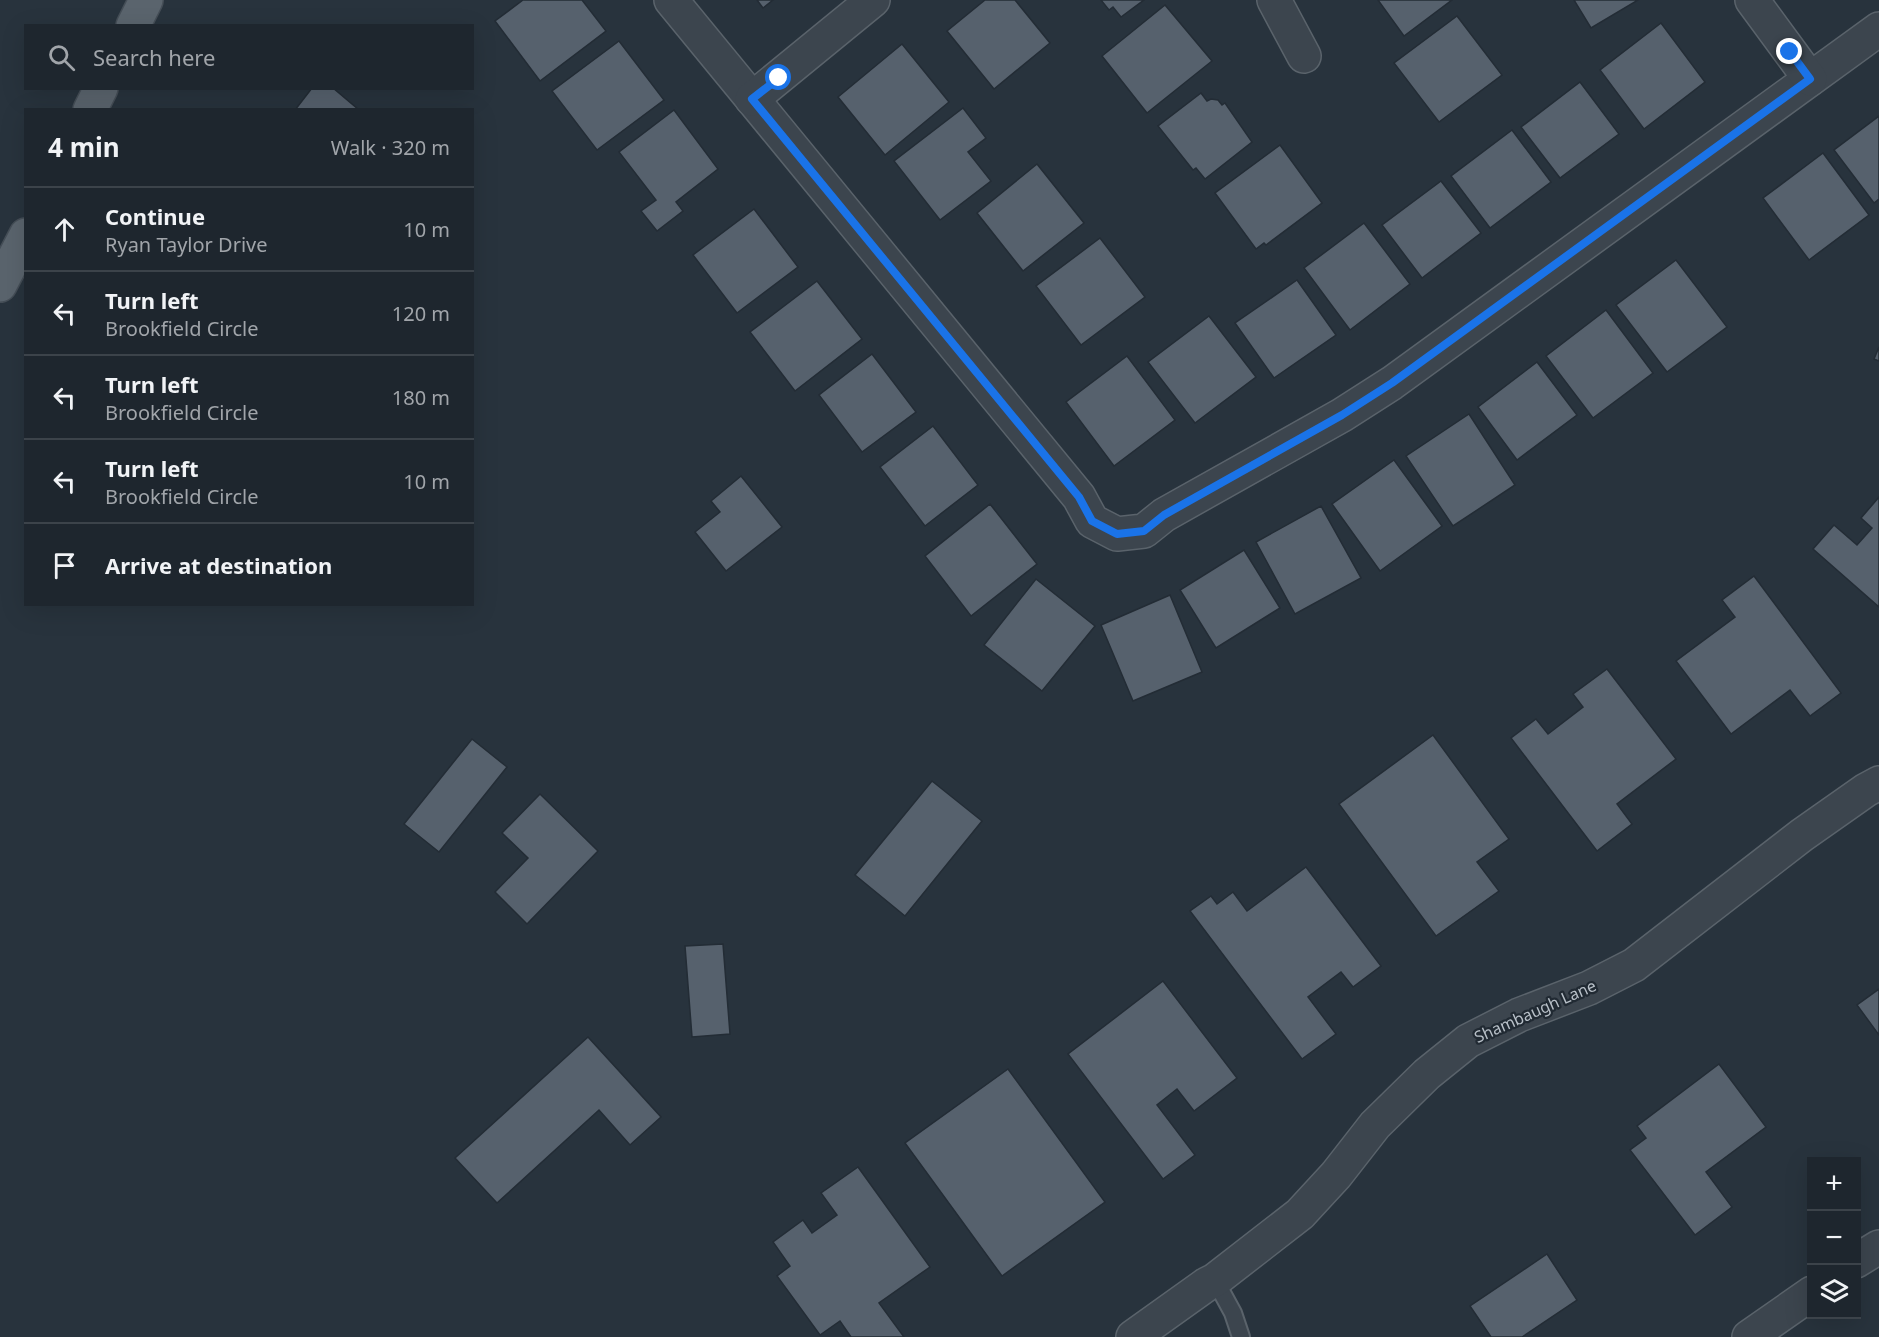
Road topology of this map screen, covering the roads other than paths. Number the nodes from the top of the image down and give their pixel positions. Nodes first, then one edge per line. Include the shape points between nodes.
1 (146, 0) edge
2 (671, 0) edge
3 (873, 0) edge
4 (1274, 0) edge
5 (1752, 0) edge
6 (134, 24) edge
7 (1879, 29) edge
8 (1304, 56) dead end
9 (1810, 79) junction
10 (100, 90) edge
11 (752, 99) junction
12 (91, 108) edge
13 (24, 240) edge
14 (0, 285) edge
15 (1879, 783) edge
16 (1879, 1247) edge
17 (1861, 1258) edge
18 (1215, 1280) junction
19 (1807, 1296) edge
20 (1133, 1337) edge
21 (1241, 1337) edge
22 (1749, 1337) edge

1 - 6 main road
2 - 11 street
3 - 11 street
4 - 8 street
5 - 9 street
7 - 9 street
9 - 11 street via 1368,400 1164,515 1144,531 1117,534 1092,521 1079,497
10 - 12 main road
13 - 14 main road
15 - 18 street, Shambaugh Lane via 1802,836 1634,965 1468,1041 1375,1125 1300,1214
16 - 17 street
18 - 20 street, Shambaugh Lane
18 - 21 lane
19 - 22 street

